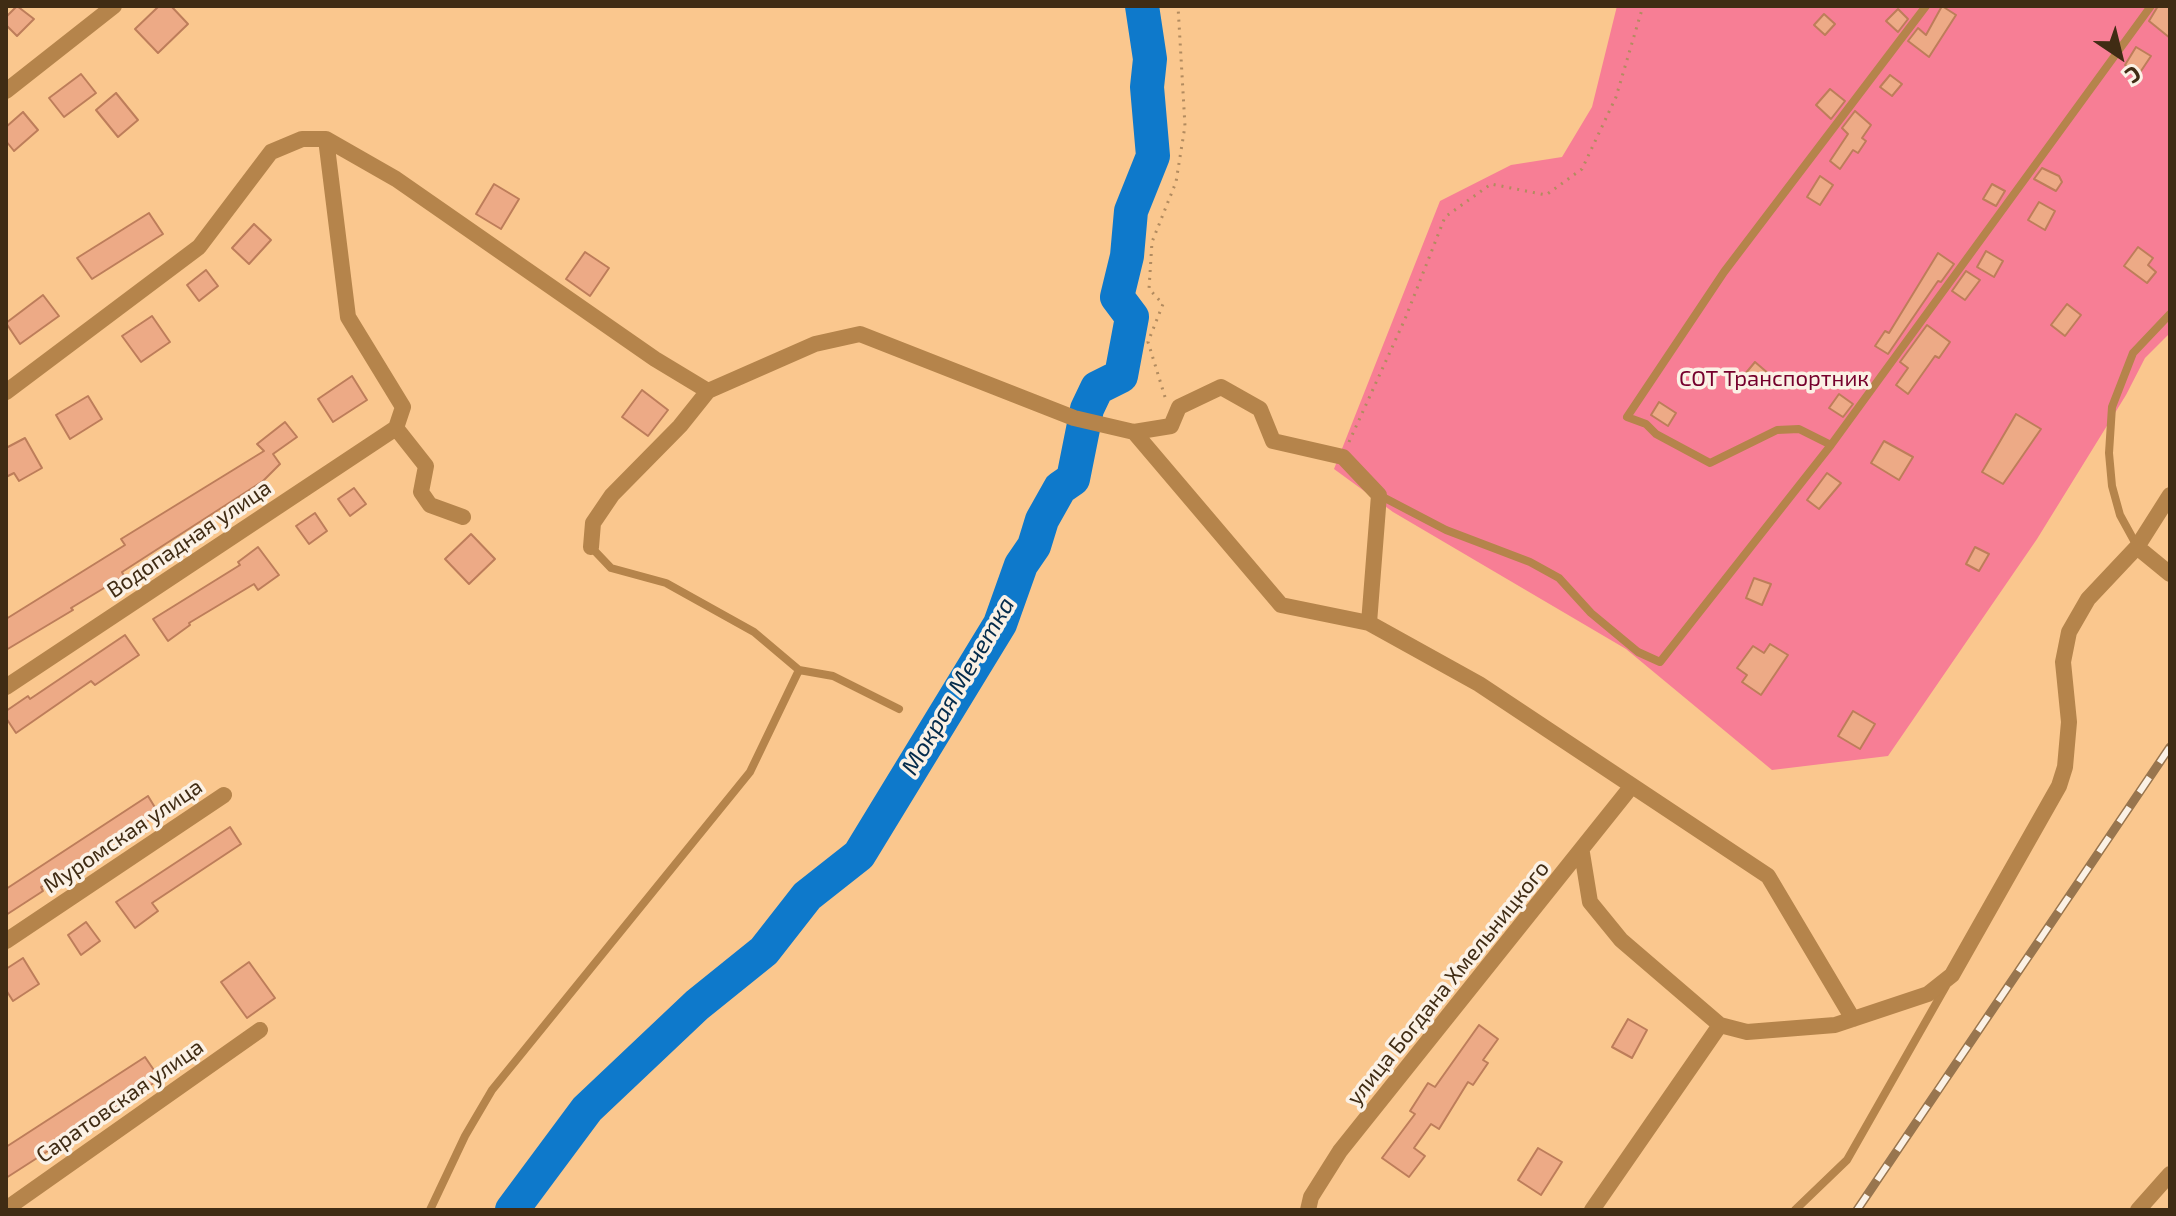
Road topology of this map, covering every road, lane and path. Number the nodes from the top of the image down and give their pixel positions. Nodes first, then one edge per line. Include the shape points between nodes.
1 (114, 6) edge
2 (1178, 6) edge
3 (1643, 6) edge
4 (1926, 6) edge
5 (2151, 6) edge
6 (6, 91) edge
7 (326, 139) junction
8 (2170, 314) edge
9 (708, 391) junction
10 (6, 392) edge
11 (1179, 407) junction
12 (396, 428) junction
13 (1134, 432) junction
14 (1831, 445) junction
15 (1343, 457) junction
16 (1379, 495) junction
17 (2170, 495) edge
18 (463, 517) dead end
19 (591, 547) joint
20 (2137, 547) junction
21 (2170, 574) edge
22 (1369, 623) junction
23 (799, 670) junction
24 (6, 687) edge
25 (899, 709) dead end
26 (1631, 787) junction
27 (224, 795) dead end
28 (1582, 853) junction
29 (6, 941) edge
30 (1952, 975) junction
31 (1853, 1019) junction
32 (1720, 1025) junction
33 (260, 1030) dead end
34 (2170, 1174) edge
35 (6, 1209) edge
36 (430, 1210) edge
37 (1308, 1210) edge
38 (1592, 1210) edge
39 (1795, 1210) edge
40 (2138, 1210) edge

1 - 6 street
2 - 11 path via 1185,126 1176,182 1152,242 1149,289 1163,304 1148,342 1168,406
3 - 15 path via 1616,97 1582,169 1546,195 1491,184 1445,217
4 - 14 lane via 1724,272 1627,417 1710,463 1777,430 1799,429
5 - 14 lane
7 - 9 street via 396,179
7 - 10 street via 302,139 271,152 199,247
7 - 12 street via 348,317 403,407
8 - 20 lane via 2133,353 2112,407 2112,486
9 - 13 street via 815,344 860,334 1074,418
9 - 19 street via 612,495 593,523
11 - 13 street via 1171,426
11 - 15 street via 1221,387 1260,409 1273,441
12 - 18 street via 426,466 421,492 430,505
12 - 24 street, Водопадная улица
13 - 22 street via 1281,605
14 - 16 lane via 1660,662 1638,652 1591,613 1559,578
15 - 16 street
16 - 22 street
17 - 20 street
19 - 23 lane via 611,568 666,583 754,632
20 - 21 street
20 - 30 street via 2088,599 2069,632 2063,662 2069,722 2059,786
22 - 26 street via 1479,684
23 - 25 lane via 833,676
23 - 36 lane via 750,772 492,1090
26 - 28 street, улица Богдана Хмельницкого
26 - 31 street via 1768,876
27 - 29 street, Муромская улица
28 - 32 street via 1590,902 1621,940
28 - 37 street, улица Богдана Хмельницкого via 1340,1151
30 - 31 street via 1928,994
30 - 39 lane via 1847,1160
31 - 32 street via 1747,1032
32 - 38 street
33 - 35 street, Саратовская улица
34 - 40 street

